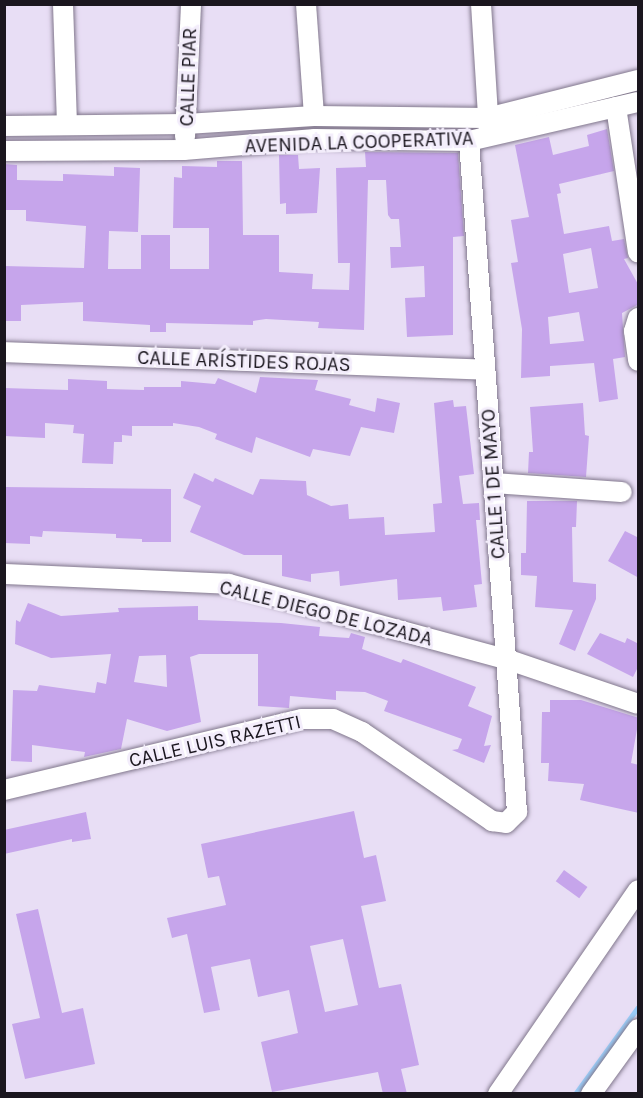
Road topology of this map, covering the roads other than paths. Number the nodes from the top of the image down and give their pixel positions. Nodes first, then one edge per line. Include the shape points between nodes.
1 (63, 4) edge
2 (191, 4) edge
3 (306, 4) edge
4 (481, 4) edge
5 (639, 80) edge
6 (639, 102) edge
7 (616, 107) junction
8 (314, 116) junction
9 (186, 124) junction
10 (68, 125) junction
11 (4, 126) edge
12 (488, 127) junction
13 (469, 141) junction
14 (184, 150) junction
15 (4, 151) edge
16 (639, 252) edge
17 (639, 318) edge
18 (4, 352) edge
19 (639, 361) edge
20 (484, 370) junction
21 (493, 483) junction
22 (622, 492) dead end
23 (4, 574) edge
24 (506, 659) junction
25 (639, 704) edge
26 (4, 790) edge
27 (506, 823) joint
28 (639, 890) edge
29 (639, 1029) edge
30 (498, 1094) edge
31 (591, 1094) edge

1 - 10 street
2 - 9 street, CALLE PIAR
3 - 8 street
4 - 12 street
5 - 12 street, AVENIDA LA COOPERATIVA
6 - 7 street, AVENIDA LA COOPERATIVA
7 - 12 street, AVENIDA LA COOPERATIVA
7 - 16 street
8 - 9 street, AVENIDA LA COOPERATIVA
8 - 12 street, AVENIDA LA COOPERATIVA
9 - 10 street, AVENIDA LA COOPERATIVA
9 - 14 street, CALLE PIAR
10 - 11 street, AVENIDA LA COOPERATIVA
12 - 13 street, AVENIDA LA COOPERATIVA
13 - 14 street, AVENIDA LA COOPERATIVA via 315,139
13 - 20 street, CALLE 1 DE MAYO
14 - 15 street, AVENIDA LA COOPERATIVA
17 - 19 street via 634,331
18 - 20 street, CALLE ARÍSTIDES ROJAS
20 - 21 street, CALLE 1 DE MAYO
21 - 22 street
21 - 24 street, CALLE 1 DE MAYO
23 - 24 street, CALLE DIEGO DE LOZADA via 229,585
24 - 25 street, CALLE DIEGO DE LOZADA
24 - 27 street, CALLE 1 DE MAYO via 517,812
26 - 27 street, CALLE LUIS RAZETTI via 302,719 333,719 362,732 492,821
28 - 30 street
29 - 31 street

